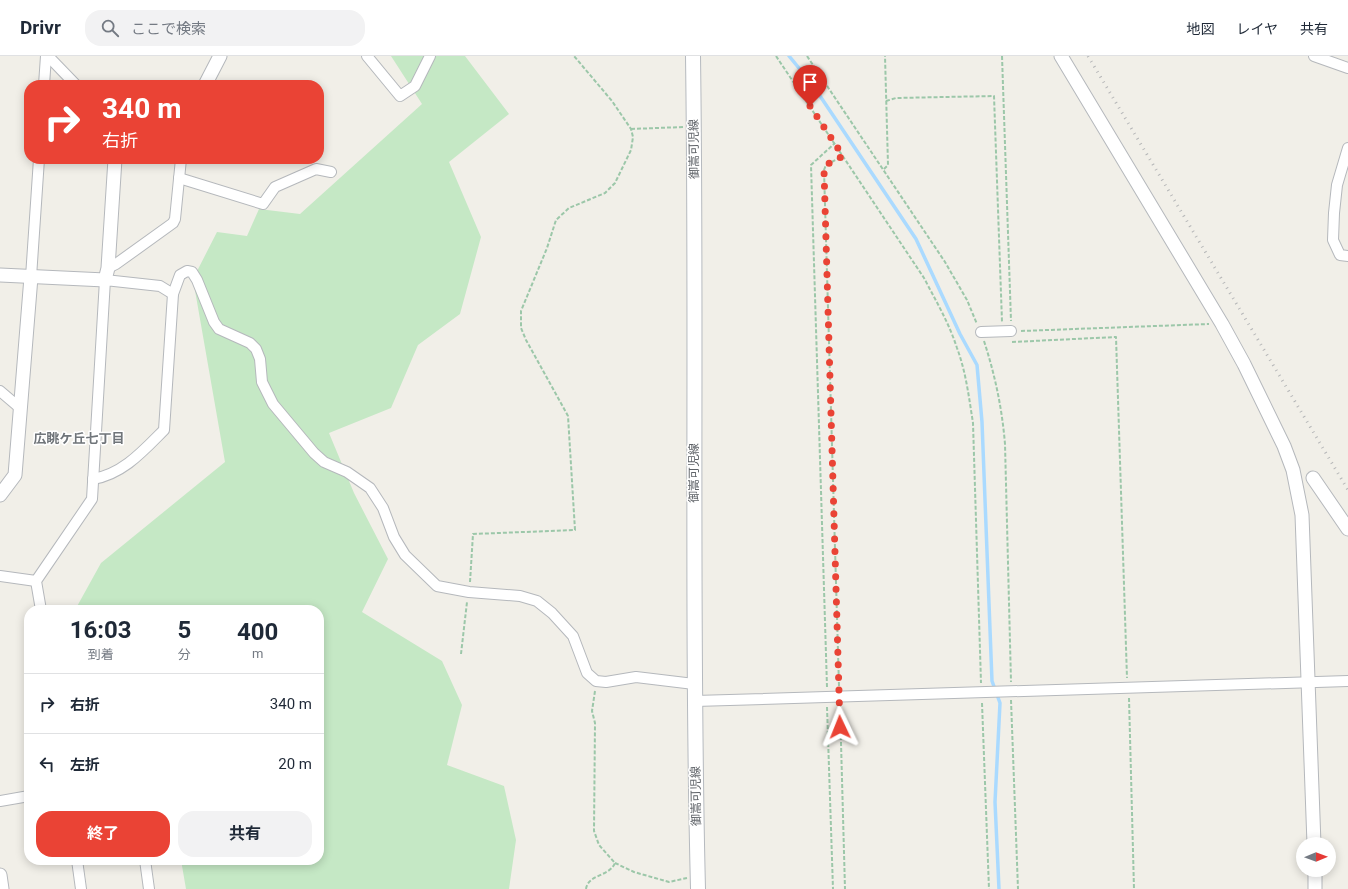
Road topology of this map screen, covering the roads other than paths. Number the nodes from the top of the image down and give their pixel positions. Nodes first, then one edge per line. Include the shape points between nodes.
1 (47, 56) edge
2 (220, 56) edge
3 (367, 56) edge
4 (430, 56) edge
5 (693, 56) edge
6 (1061, 56) edge
7 (1314, 56) edge
8 (1348, 68) edge
9 (45, 80) edge
10 (71, 80) edge
11 (208, 80) edge
12 (1348, 148) edge
13 (39, 164) edge
14 (115, 164) edge
15 (180, 164) edge
16 (331, 172) dead end
17 (179, 178) junction
18 (1348, 256) edge
19 (106, 274) junction
20 (0, 275) edge
21 (31, 277) junction
22 (173, 294) junction
23 (1007, 331) road end
24 (981, 332) road end
25 (0, 391) edge
26 (20, 408) junction
27 (1313, 478) dead end
28 (93, 479) junction
29 (1, 491) edge
30 (1348, 529) edge
31 (0, 576) edge
32 (36, 581) junction
33 (40, 605) edge
34 (1348, 681) edge
35 (1308, 682) junction
36 (694, 684) junction
37 (695, 702) junction
38 (24, 797) edge
39 (0, 801) edge
40 (1314, 837) edge
41 (78, 865) edge
42 (146, 865) edge
43 (0, 874) edge
44 (1315, 877) edge
45 (698, 882) edge
46 (2, 889) edge
47 (81, 889) edge
48 (149, 889) edge
49 (1316, 889) edge

1 - 9 street
1 - 10 street
2 - 11 street
3 - 4 street via 400,96 415,86
5 - 36 main road, 御嵩可児線
6 - 35 street via 1222,324 1267,408 1284,446 1293,470 1302,515
7 - 8 street
12 - 18 street via 1337,184 1333,240 1340,255
13 - 21 street
14 - 19 street
15 - 17 street
16 - 17 street via 316,170 274,187 264,204
17 - 19 street via 173,223
19 - 21 street
19 - 22 street via 160,286
19 - 28 street
20 - 21 street
21 - 26 street
22 - 28 street via 164,430 133,461 102,478
22 - 36 street via 180,275 187,271 192,272 219,329 250,343 256,349 262,382 273,404 324,462 347,472 370,488 383,508 394,537 405,555 436,586 469,592 520,596 544,606 572,636 586,673 596,681 636,677
23 - 24 street
25 - 26 street
26 - 29 street via 15,475
27 - 30 street
28 - 32 street via 92,498
31 - 32 street
32 - 33 street
34 - 35 street
35 - 37 street
35 - 40 street
36 - 37 main road, 御嵩可児線
37 - 45 main road, 御嵩可児線
38 - 39 street
41 - 47 street
42 - 48 street
43 - 46 street
44 - 49 street

